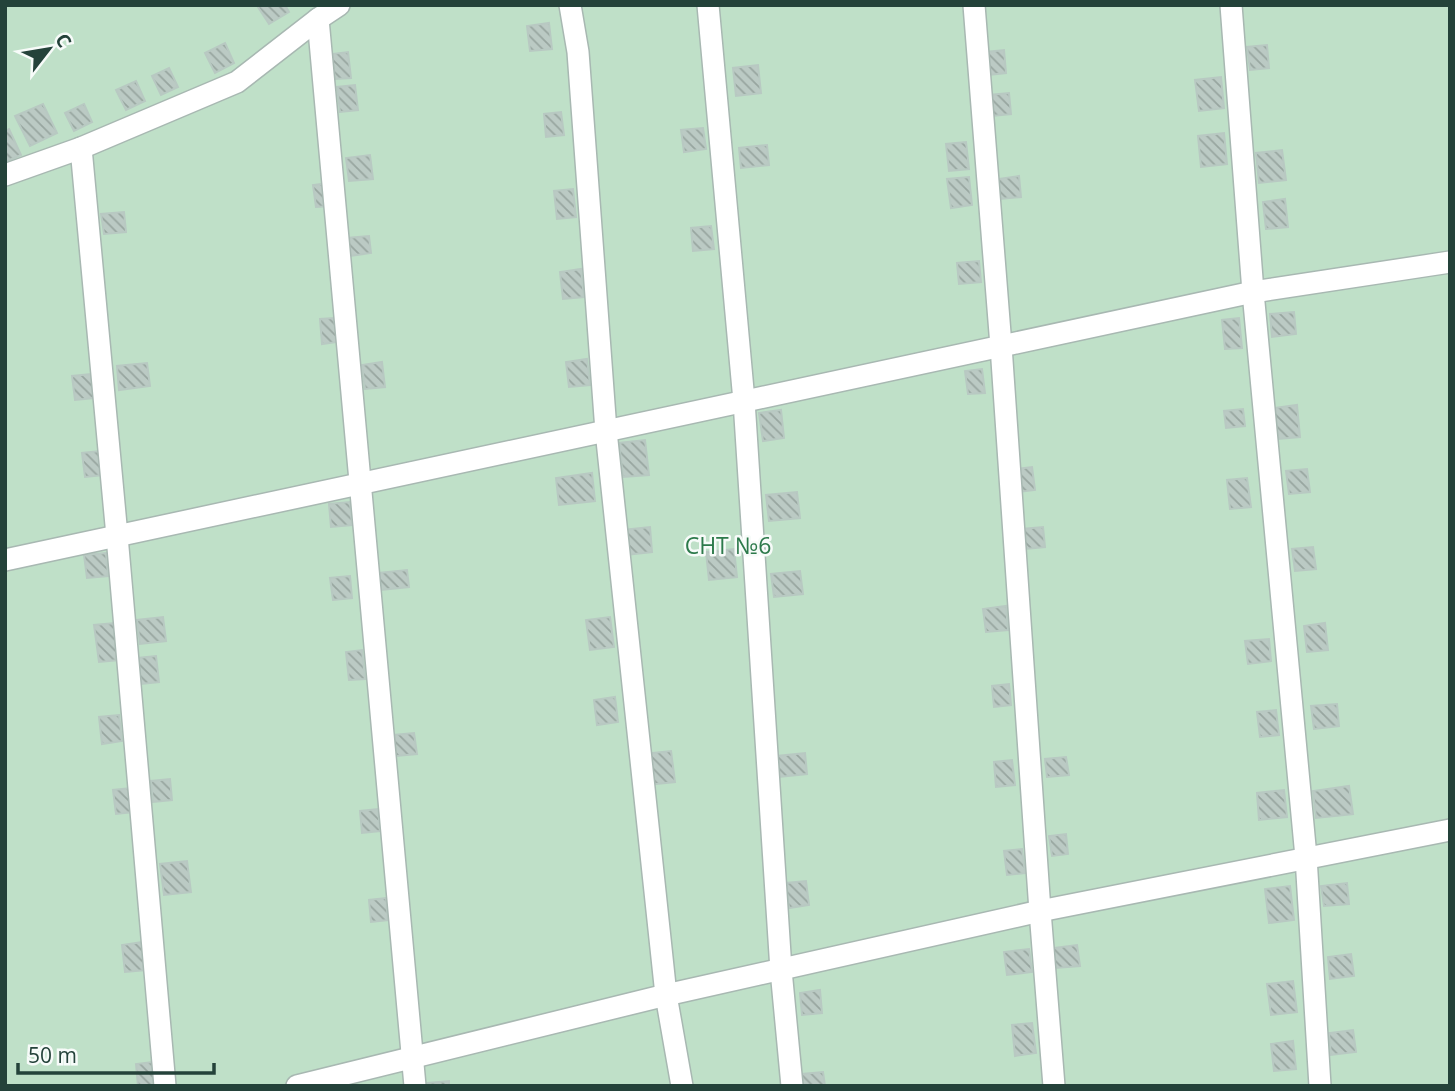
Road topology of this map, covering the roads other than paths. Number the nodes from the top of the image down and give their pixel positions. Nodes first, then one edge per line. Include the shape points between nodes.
1 (339, 5) edge
2 (570, 5) edge
3 (708, 5) edge
4 (974, 5) edge
5 (1231, 5) edge
6 (318, 19) junction
7 (80, 148) junction
8 (5, 175) edge
9 (1450, 262) edge
10 (1253, 292) junction
11 (1001, 346) junction
12 (744, 401) junction
13 (606, 430) junction
14 (360, 484) junction
15 (117, 536) junction
16 (5, 560) edge
17 (1450, 830) edge
18 (1306, 858) junction
19 (1040, 911) junction
20 (781, 970) junction
21 (666, 995) junction
22 (412, 1058) junction
23 (165, 1086) edge
24 (297, 1086) edge
25 (415, 1086) edge
26 (682, 1086) edge
27 (792, 1086) edge
28 (1054, 1086) edge
29 (1320, 1086) edge

1 - 6 street
2 - 13 street via 578,52
3 - 12 street
4 - 11 street
5 - 10 street
6 - 7 street via 237,82
6 - 14 street
7 - 8 street
7 - 15 street
9 - 10 street
10 - 11 street
10 - 18 street
11 - 12 street
11 - 19 street
12 - 13 street
12 - 20 street
13 - 14 street
13 - 21 street
14 - 15 street
14 - 22 street
15 - 16 street
15 - 23 street
17 - 18 street
18 - 19 street
18 - 29 street
19 - 20 street
19 - 28 street
20 - 21 street
20 - 27 street
21 - 22 street
21 - 26 street
22 - 24 street
22 - 25 street

